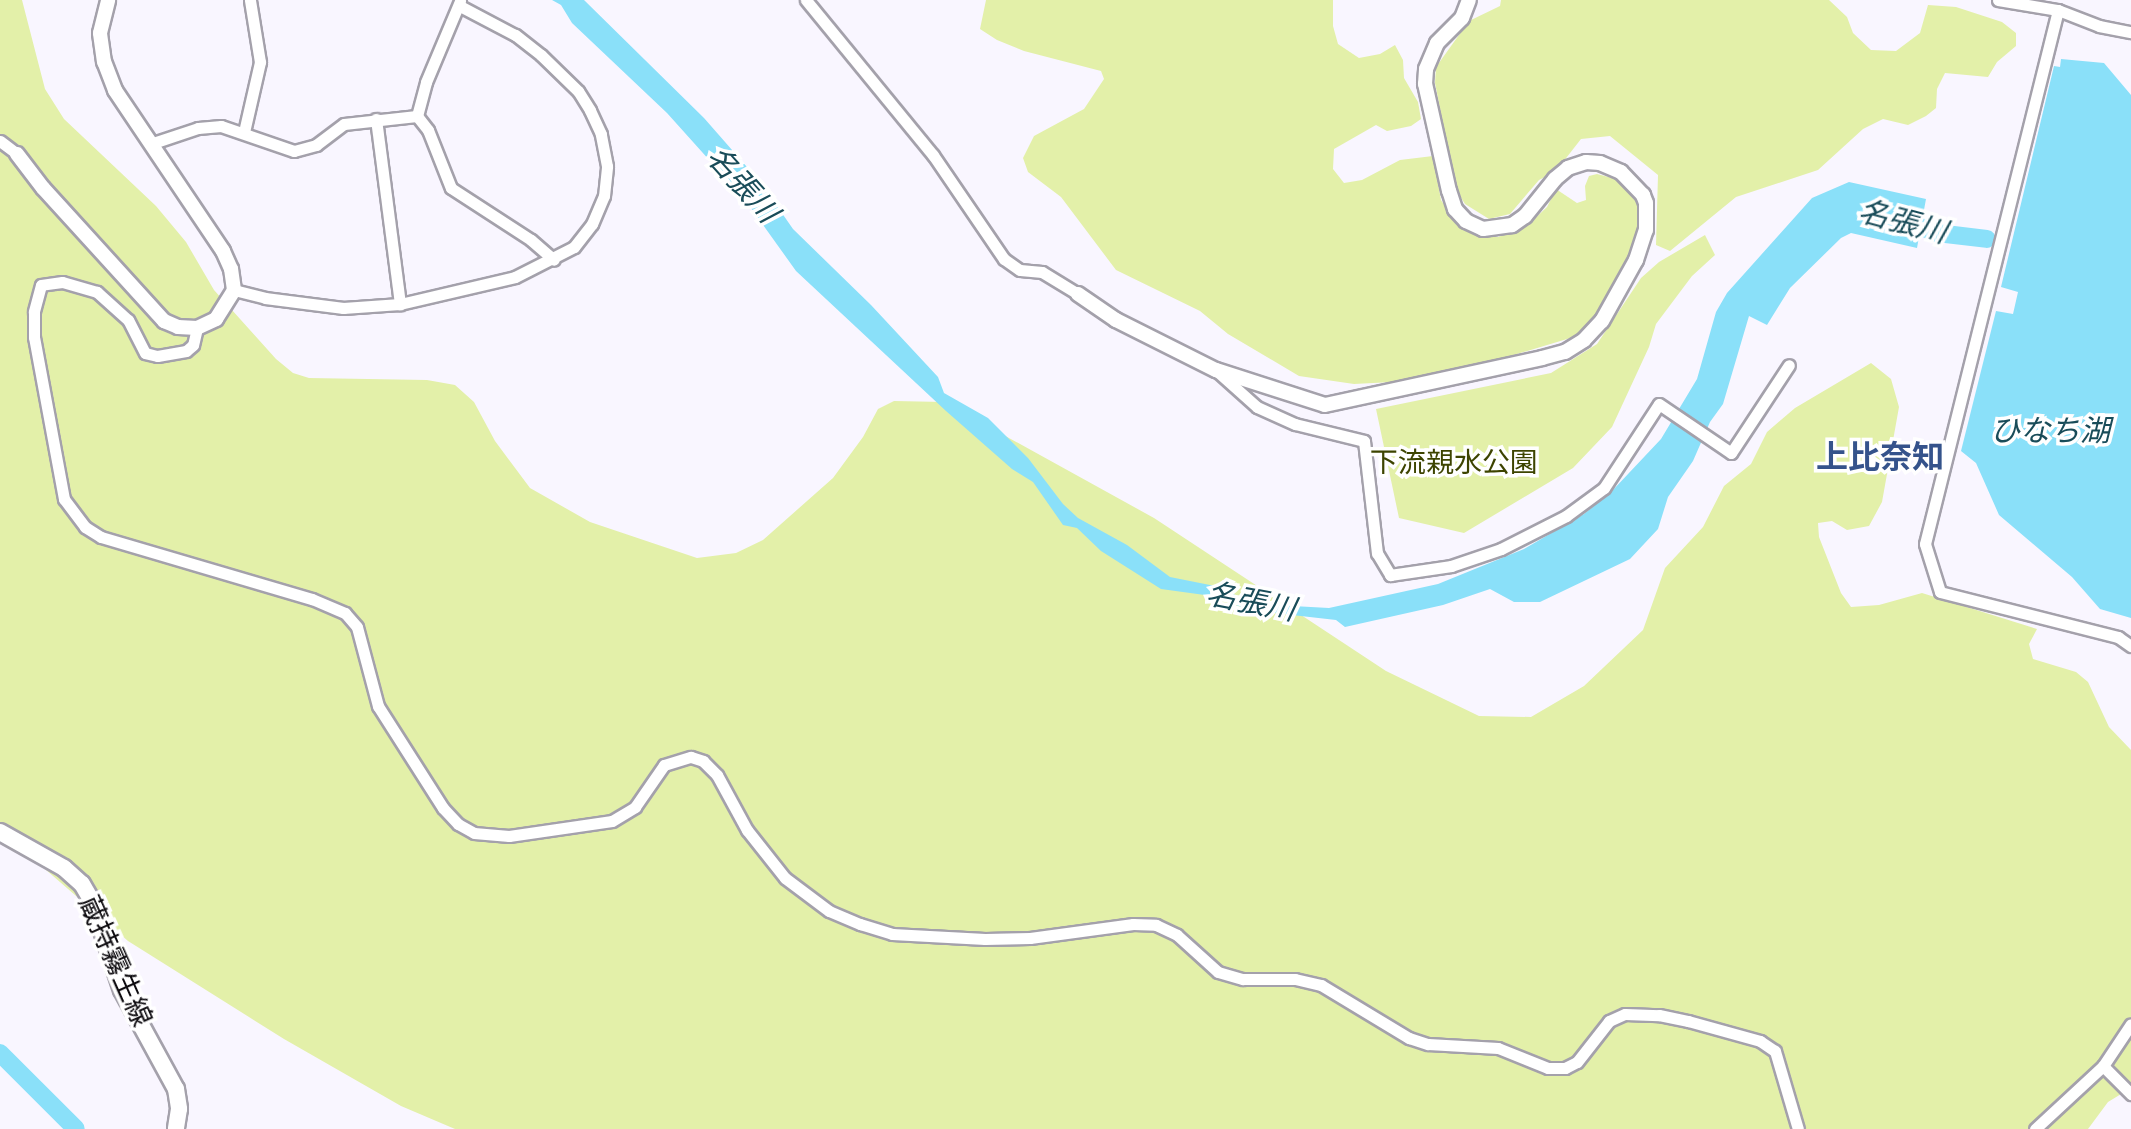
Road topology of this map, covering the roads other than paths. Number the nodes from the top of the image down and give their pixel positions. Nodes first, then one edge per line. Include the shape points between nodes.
1 (108, 0) edge
2 (250, 0) edge
3 (806, 0) edge
4 (1469, 0) edge
5 (1998, 0) edge
6 (460, 3) edge
7 (2058, 10) junction
8 (2131, 32) edge
9 (417, 116) junction
10 (376, 119) junction
11 (244, 132) junction
12 (0, 141) edge
13 (150, 144) junction
14 (17, 154) joint
15 (554, 260) junction
16 (234, 290) junction
17 (1078, 294) joint
18 (400, 304) junction
19 (197, 328) junction
20 (1789, 365) dead end
21 (1216, 370) junction
22 (2131, 646) edge
23 (0, 832) edge
24 (2131, 1024) edge
25 (2103, 1066) junction
26 (2131, 1094) edge
27 (176, 1129) edge
28 (1798, 1129) edge
29 (2035, 1129) edge

1 - 13 street via 100,33 104,62 115,90
2 - 11 street via 260,62
3 - 17 street via 940,163 1004,259 1020,270 1042,272
4 - 21 street via 1462,18 1431,54 1425,84 1455,209 1483,229 1499,228 1525,216 1555,179 1577,163 1600,163 1621,172 1643,195 1646,230 1636,260 1602,321 1565,352 1325,405
5 - 7 street
6 - 9 street
6 - 15 street via 541,55 578,91 601,134 607,166 604,196 592,224 574,247
7 - 8 street
7 - 22 street via 1925,544 1940,592 2118,637
9 - 10 street
9 - 15 street via 451,188
10 - 11 street via 344,124 316,145 294,151
10 - 18 street
11 - 13 street via 198,128
12 - 14 street
13 - 16 street via 223,251
14 - 19 street via 151,309 178,327
15 - 18 street via 515,277
16 - 18 street via 343,308
16 - 19 street via 216,319
17 - 21 street via 1116,320
19 - 28 street via 186,351 145,353 128,320 97,292 62,282 41,285 34,337 64,499 85,527 101,537 345,613 357,627 378,706 443,808 474,833 509,836 612,821 635,807 664,765 691,757 717,775 747,830 785,878 829,911 860,924 892,934 985,939 1156,925 1177,935 1218,972 1321,985 1409,1038 1498,1048 1548,1068 1577,1062 1609,1021 1625,1014 1688,1021 1760,1041 1775,1051
20 - 21 street via 1731,453 1659,404 1604,488 1566,516 1501,549 1451,566 1390,575 1377,553 1364,441 1295,424 1257,407
23 - 27 main road, 蔵持霧生線 via 82,884 122,990 176,1089
24 - 25 street
25 - 26 street
25 - 29 street

